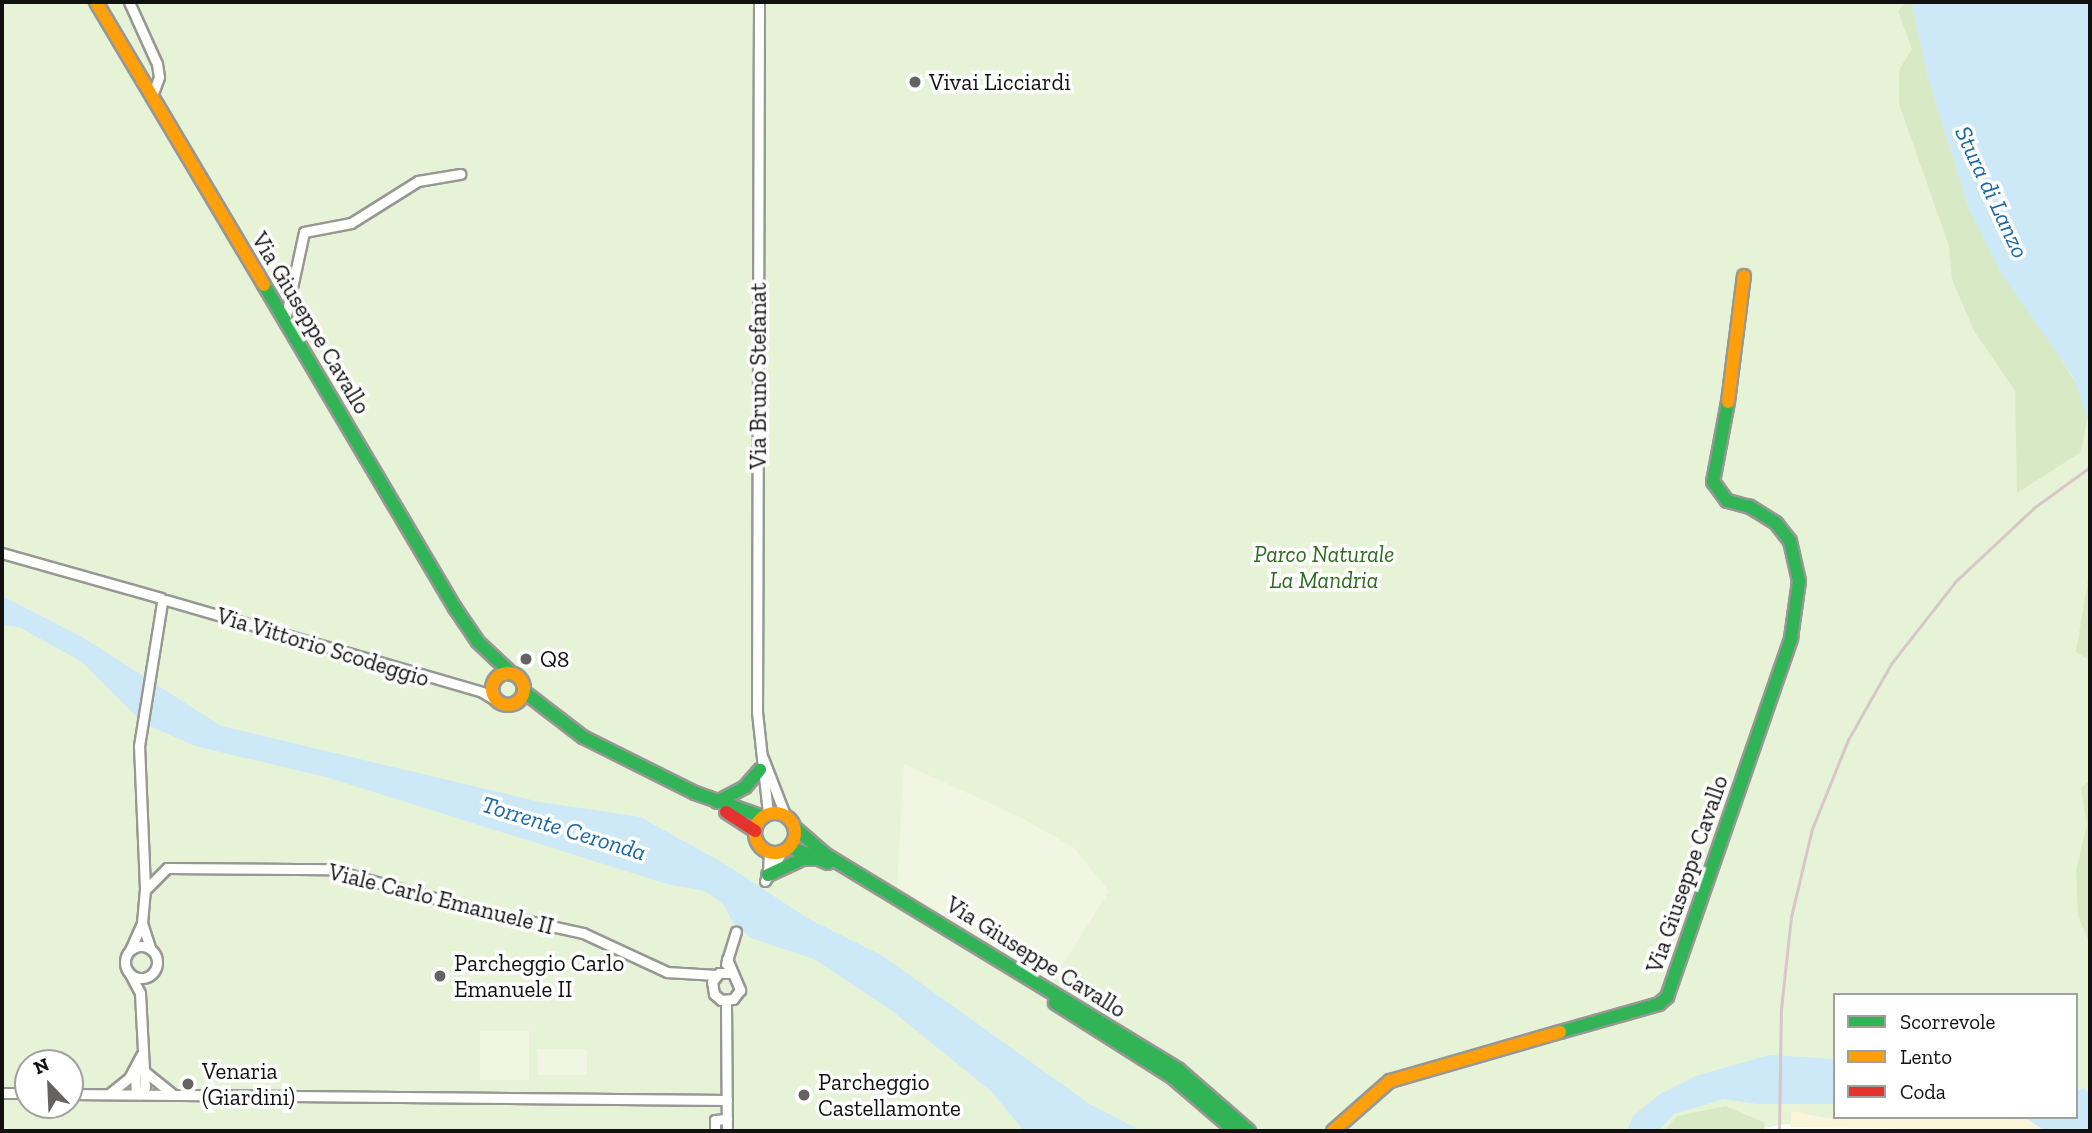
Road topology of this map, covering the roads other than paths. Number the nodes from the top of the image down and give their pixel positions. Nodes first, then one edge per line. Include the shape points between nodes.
1 (96, 2) edge
2 (129, 2) edge
3 (759, 2) edge
4 (152, 96) junction
5 (460, 174) dead end
6 (1744, 276) dead end
7 (285, 320) junction
8 (2, 553) edge
9 (163, 600) junction
10 (506, 675) junction
11 (487, 689) junction
12 (520, 696) junction
13 (761, 750) junction
14 (760, 769) junction
15 (695, 793) junction
16 (717, 802) junction
17 (766, 815) junction
18 (785, 815) junction
19 (794, 827) junction
20 (755, 831) junction
21 (780, 851) junction
22 (822, 859) junction
23 (766, 878) joint
24 (145, 890) junction
25 (142, 923) junction
26 (736, 932) dead end
27 (150, 948) junction
28 (130, 950) junction
29 (723, 973) junction
30 (130, 974) junction
31 (150, 975) junction
32 (687, 976) junction
33 (712, 990) junction
34 (140, 993) junction
35 (726, 1000) junction
36 (139, 1070) junction
37 (84, 1094) edge
38 (109, 1094) junction
39 (138, 1094) junction
40 (173, 1094) junction
41 (727, 1100) junction
42 (727, 1119) junction
43 (1338, 1128) edge
44 (715, 1131) edge
45 (727, 1131) edge
46 (1235, 1131) edge
47 (1250, 1131) edge

1 - 4 street, Via Giuseppe Cavallo
2 - 4 street via 157,64 159,77
3 - 13 street, Via Bruno Stefanat via 757,712
4 - 7 street, Via Giuseppe Cavallo
5 - 7 street via 418,181 351,223 304,232
6 - 43 street, Via Giuseppe Cavallo via 1738,350 1713,482 1727,501 1750,507 1776,523 1790,541 1799,581 1791,638 1667,997 1659,1004 1390,1081
7 - 10 street, Via Giuseppe Cavallo via 455,608
8 - 9 street, Via Vittorio Scodeggio
9 - 11 street, Via Vittorio Scodeggio
9 - 24 street via 139,746
10 - 11 street
10 - 12 street, Via Giuseppe Cavallo via 519,679
11 - 12 street via 500,703
12 - 15 street via 583,737
13 - 14 street, Via Bruno Stefanat
13 - 18 street, Via Bruno Stefanat
14 - 16 street via 744,787
14 - 17 street, Via Bruno Stefanat
15 - 16 street
15 - 20 street
16 - 17 street
17 - 18 street
17 - 20 street
18 - 19 street
19 - 21 street
19 - 47 street, Via Giuseppe Cavallo via 826,855 1179,1069
20 - 21 street via 758,844
21 - 22 street, Via Giuseppe Cavallo
21 - 23 street
22 - 23 street via 803,859
22 - 46 street, Via Giuseppe Cavallo via 1172,1077
24 - 25 street
24 - 32 street, Viale Carlo Emanuele II via 155,876 180,864 330,869 583,933 667,972
25 - 27 street
25 - 28 street
26 - 29 street
27 - 28 street
27 - 31 street via 158,962
28 - 30 street via 125,964
29 - 32 street, Viale Carlo Emanuele II
29 - 33 street
29 - 35 street via 739,981 740,990
30 - 31 street
30 - 34 street
31 - 34 street
32 - 33 street, Viale Carlo Emanuele II
33 - 35 street, Viale Carlo Emanuele II
34 - 36 street
35 - 41 street
36 - 38 street
36 - 39 street
36 - 40 street
37 - 38 street
38 - 39 street
39 - 40 street
40 - 41 street
41 - 42 street
42 - 44 street via 715,1120
42 - 45 street

